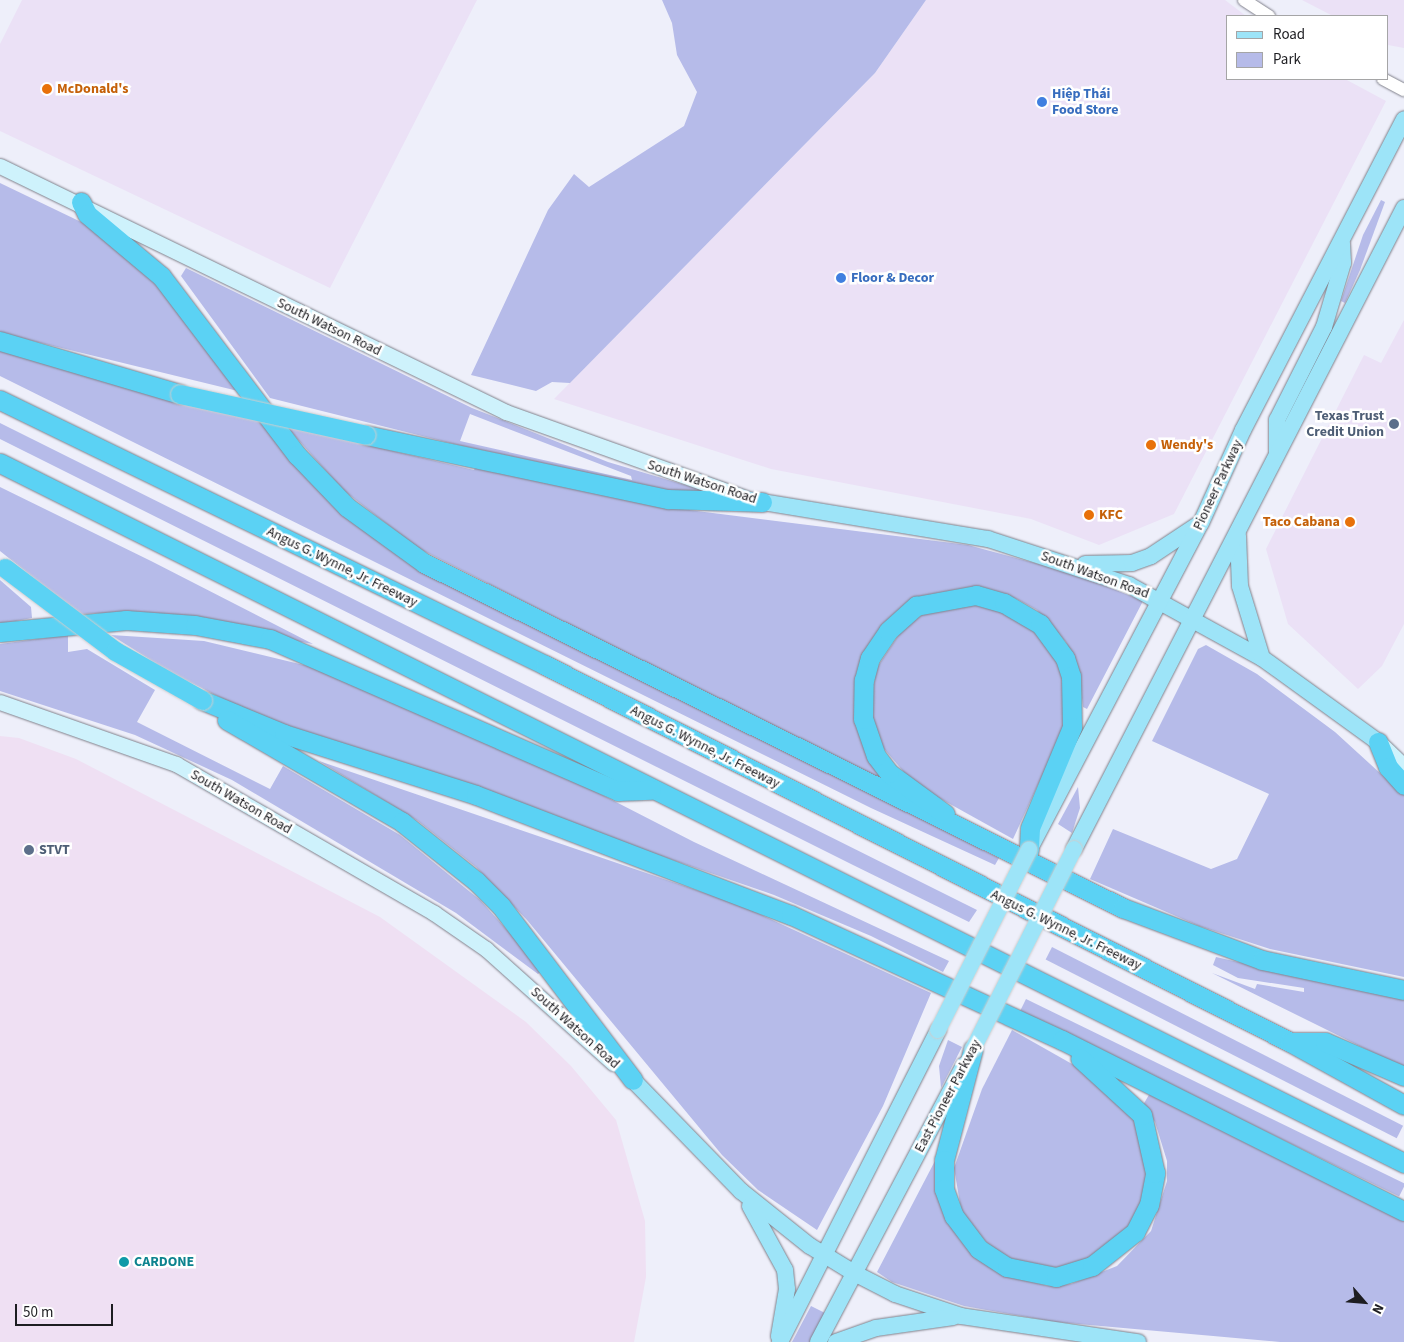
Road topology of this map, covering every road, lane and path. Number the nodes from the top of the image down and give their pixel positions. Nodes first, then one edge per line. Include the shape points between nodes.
1 (1244, 0) edge
2 (1267, 15) edge
3 (1386, 80) edge
4 (1404, 90) edge
5 (1404, 119) edge
6 (0, 166) edge
7 (81, 202) junction
8 (1404, 208) edge
9 (1342, 241) junction
10 (0, 341) edge
11 (0, 400) edge
12 (1277, 453) junction
13 (0, 464) edge
14 (762, 502) junction
15 (1201, 523) junction
16 (1238, 532) junction
17 (1067, 562) junction
18 (2, 566) edge
19 (1161, 601) junction
20 (1193, 617) junction
21 (0, 632) edge
22 (1262, 658) junction
23 (202, 700) junction
24 (0, 702) edge
25 (1378, 742) junction
26 (1404, 766) edge
27 (1404, 784) edge
28 (655, 790) junction
29 (963, 832) junction
30 (1029, 850) junction
31 (1404, 990) edge
32 (1062, 1040) junction
33 (1290, 1042) junction
34 (973, 1049) junction
35 (1404, 1076) edge
36 (632, 1080) junction
37 (1404, 1105) edge
38 (1404, 1163) edge
39 (741, 1191) junction
40 (1404, 1211) edge
41 (826, 1257) junction
42 (854, 1273) junction
43 (961, 1316) junction
44 (779, 1342) edge
45 (818, 1342) edge
46 (836, 1342) edge
47 (1138, 1342) edge

1 - 2 street
3 - 4 street
5 - 9 main road, Pioneer Parkway
6 - 7 main road, South Watson Road
7 - 14 main road, South Watson Road via 506,412
7 - 29 highway via 87,214 161,276 297,455 347,507 404,549 472,588
8 - 12 main road
9 - 12 main road via 1343,263 1324,327 1277,420
9 - 15 main road, Pioneer Parkway
10 - 14 highway, bridge via 180,394 668,499
11 - 33 highway, Angus G. Wynne, Jr. Freeway via 545,665
12 - 16 main road
13 - 28 highway
14 - 17 main road, South Watson Road via 988,539
15 - 17 main road via 1151,556 1132,563
15 - 19 main road, Pioneer Parkway
16 - 20 main road
16 - 22 main road via 1240,586
17 - 19 main road, South Watson Road
18 - 23 highway, bridge via 115,651
19 - 20 main road, South Watson Road
19 - 30 main road, Pioneer Parkway
20 - 22 main road, South Watson Road
20 - 34 main road, East Pioneer Parkway, bridge
21 - 28 highway via 126,620 195,624 270,639 618,791
22 - 25 main road, South Watson Road
23 - 32 highway via 284,734 476,795 791,915
23 - 36 highway via 236,727 402,822 476,881 501,906
24 - 36 main road, South Watson Road via 176,764 434,913 486,949
25 - 26 main road, South Watson Road
25 - 27 highway via 1388,767
28 - 38 highway
29 - 30 highway via 889,773 868,736 861,703 870,658 888,631 916,606 963,594 1004,603 1035,620 1050,634 1071,676 1072,727 1030,828
29 - 31 highway via 1201,940 1262,960
30 - 41 main road, bridge
32 - 34 highway via 1142,1115 1152,1145 1155,1173 1149,1204 1135,1232 1092,1266 1056,1277 1007,1267 979,1249 954,1216 944,1189 944,1160
32 - 40 highway
33 - 35 highway via 1325,1042
33 - 37 highway, Angus G. Wynne, Jr. Freeway
34 - 42 main road, East Pioneer Parkway
36 - 39 main road, South Watson Road
39 - 41 main road, South Watson Road
39 - 44 main road via 780,1254 785,1270 787,1289
41 - 42 main road, South Watson Road
41 - 44 main road
42 - 43 main road, South Watson Road via 895,1294
42 - 45 main road, East Pioneer Parkway
43 - 46 main road via 876,1328
43 - 47 main road, South Watson Road

